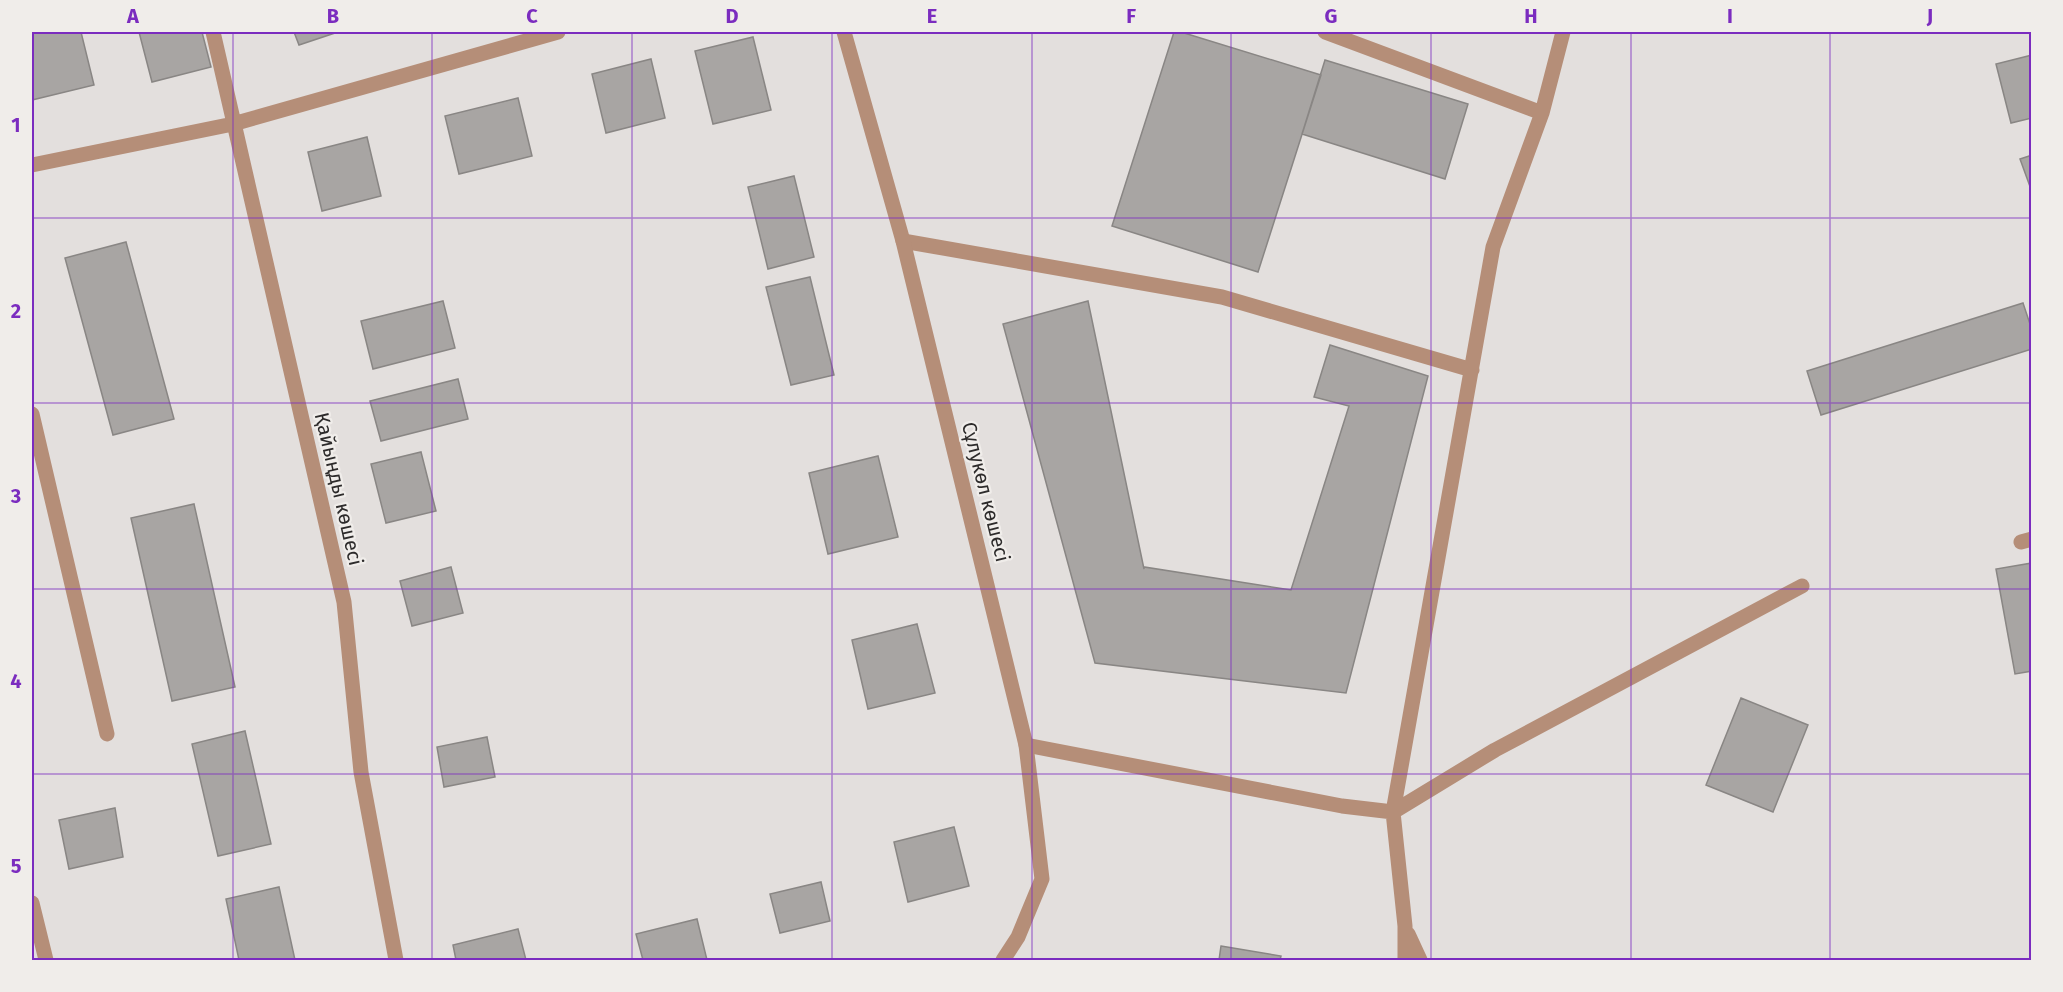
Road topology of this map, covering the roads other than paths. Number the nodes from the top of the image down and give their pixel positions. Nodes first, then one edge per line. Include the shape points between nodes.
1 (213, 32) edge
2 (558, 32) edge
3 (844, 32) edge
4 (1325, 32) edge
5 (1563, 32) edge
6 (1542, 113) junction
7 (233, 124) junction
8 (32, 165) edge
9 (903, 242) junction
10 (1472, 370) junction
11 (32, 414) edge
12 (1802, 586) dead end
13 (107, 734) dead end
14 (1026, 745) junction
15 (1393, 812) junction
16 (32, 903) edge
17 (1405, 926) junction
18 (46, 960) edge
19 (396, 960) edge
20 (1003, 960) edge
21 (1405, 960) edge
22 (1420, 960) edge

1 - 7 street, Қайыңды көшесі
2 - 7 street
3 - 9 street, Сұлукөл көшесі
4 - 6 street
5 - 6 street
6 - 10 street via 1493,247
7 - 8 street
7 - 19 street, Қайыңды көшесі via 344,602 361,772
9 - 10 street via 1222,297
9 - 14 street, Сұлукөл көшесі
10 - 15 street
11 - 13 street
12 - 15 street via 1495,750
14 - 15 street via 1342,806
14 - 20 street, Сұлукөл көшесі via 1041,879 1018,937
15 - 17 street
16 - 18 street
17 - 21 street
17 - 22 street

